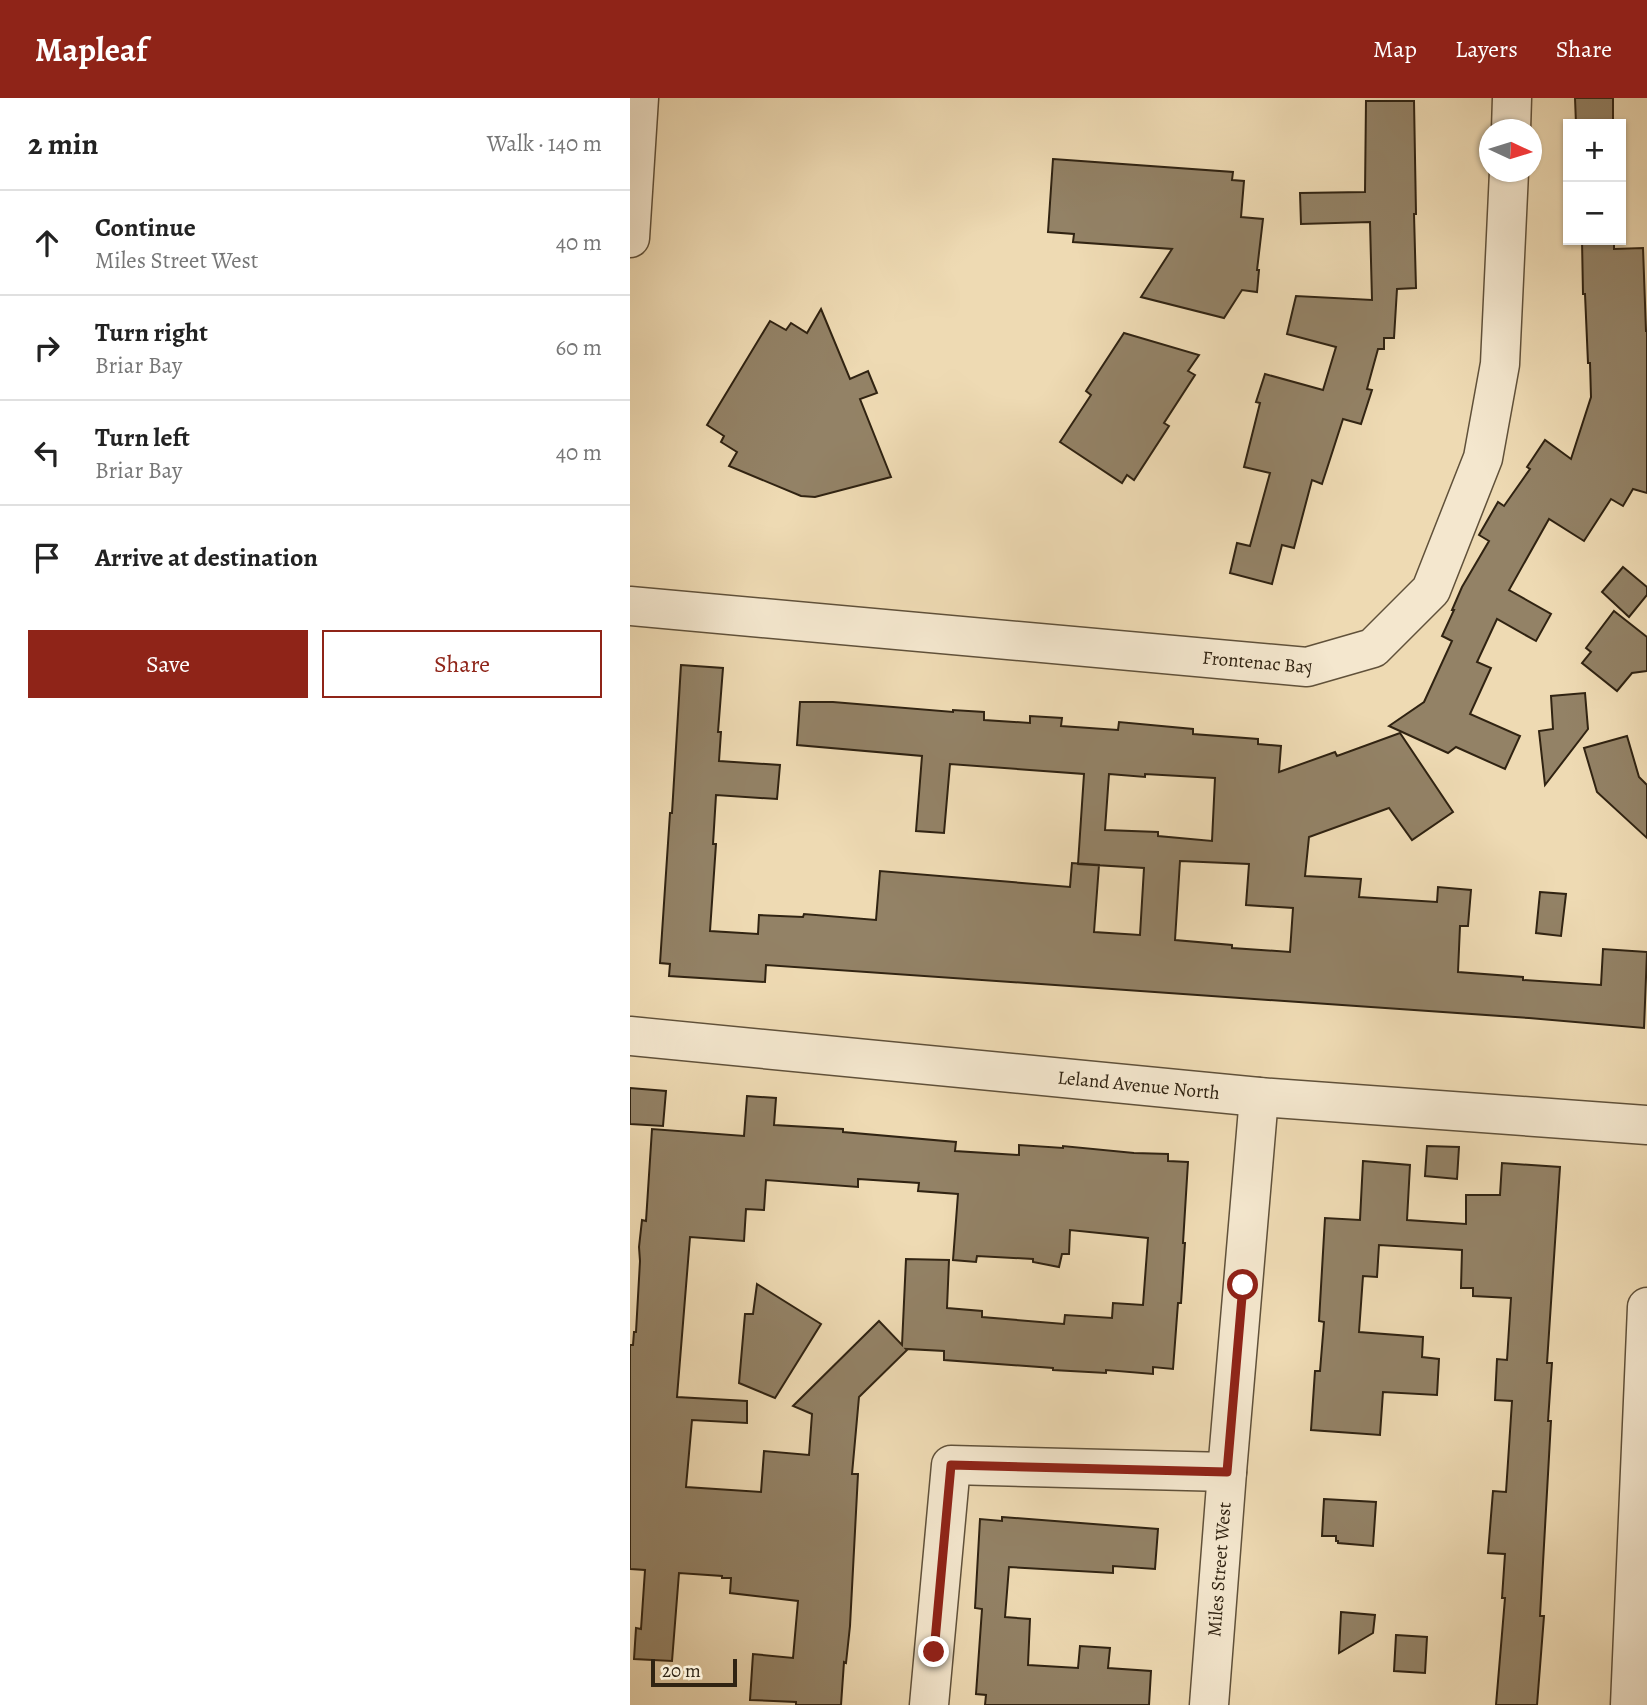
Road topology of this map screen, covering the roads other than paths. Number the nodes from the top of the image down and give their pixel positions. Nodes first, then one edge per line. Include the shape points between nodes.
1 (639, 98) edge
2 (1512, 98) edge
3 (1511, 119) edge
4 (632, 168) edge
5 (1509, 182) edge
6 (630, 238) edge
7 (630, 606) edge
8 (630, 1036) edge
9 (1259, 1097) junction
10 (1647, 1125) edge
11 (1647, 1307) edge
12 (1227, 1472) junction
13 (929, 1705) edge
14 (1209, 1705) edge
15 (1630, 1705) edge

1 - 4 street
2 - 3 street
4 - 6 street
5 - 7 street, Frontenac Bay via 1500,364 1483,458 1431,590 1373,648 1307,667
8 - 9 street, Leland Avenue North
9 - 10 street, Leland Avenue North
9 - 12 street, Miles Street West
11 - 15 street
12 - 13 street via 951,1465
12 - 14 street, Miles Street West

